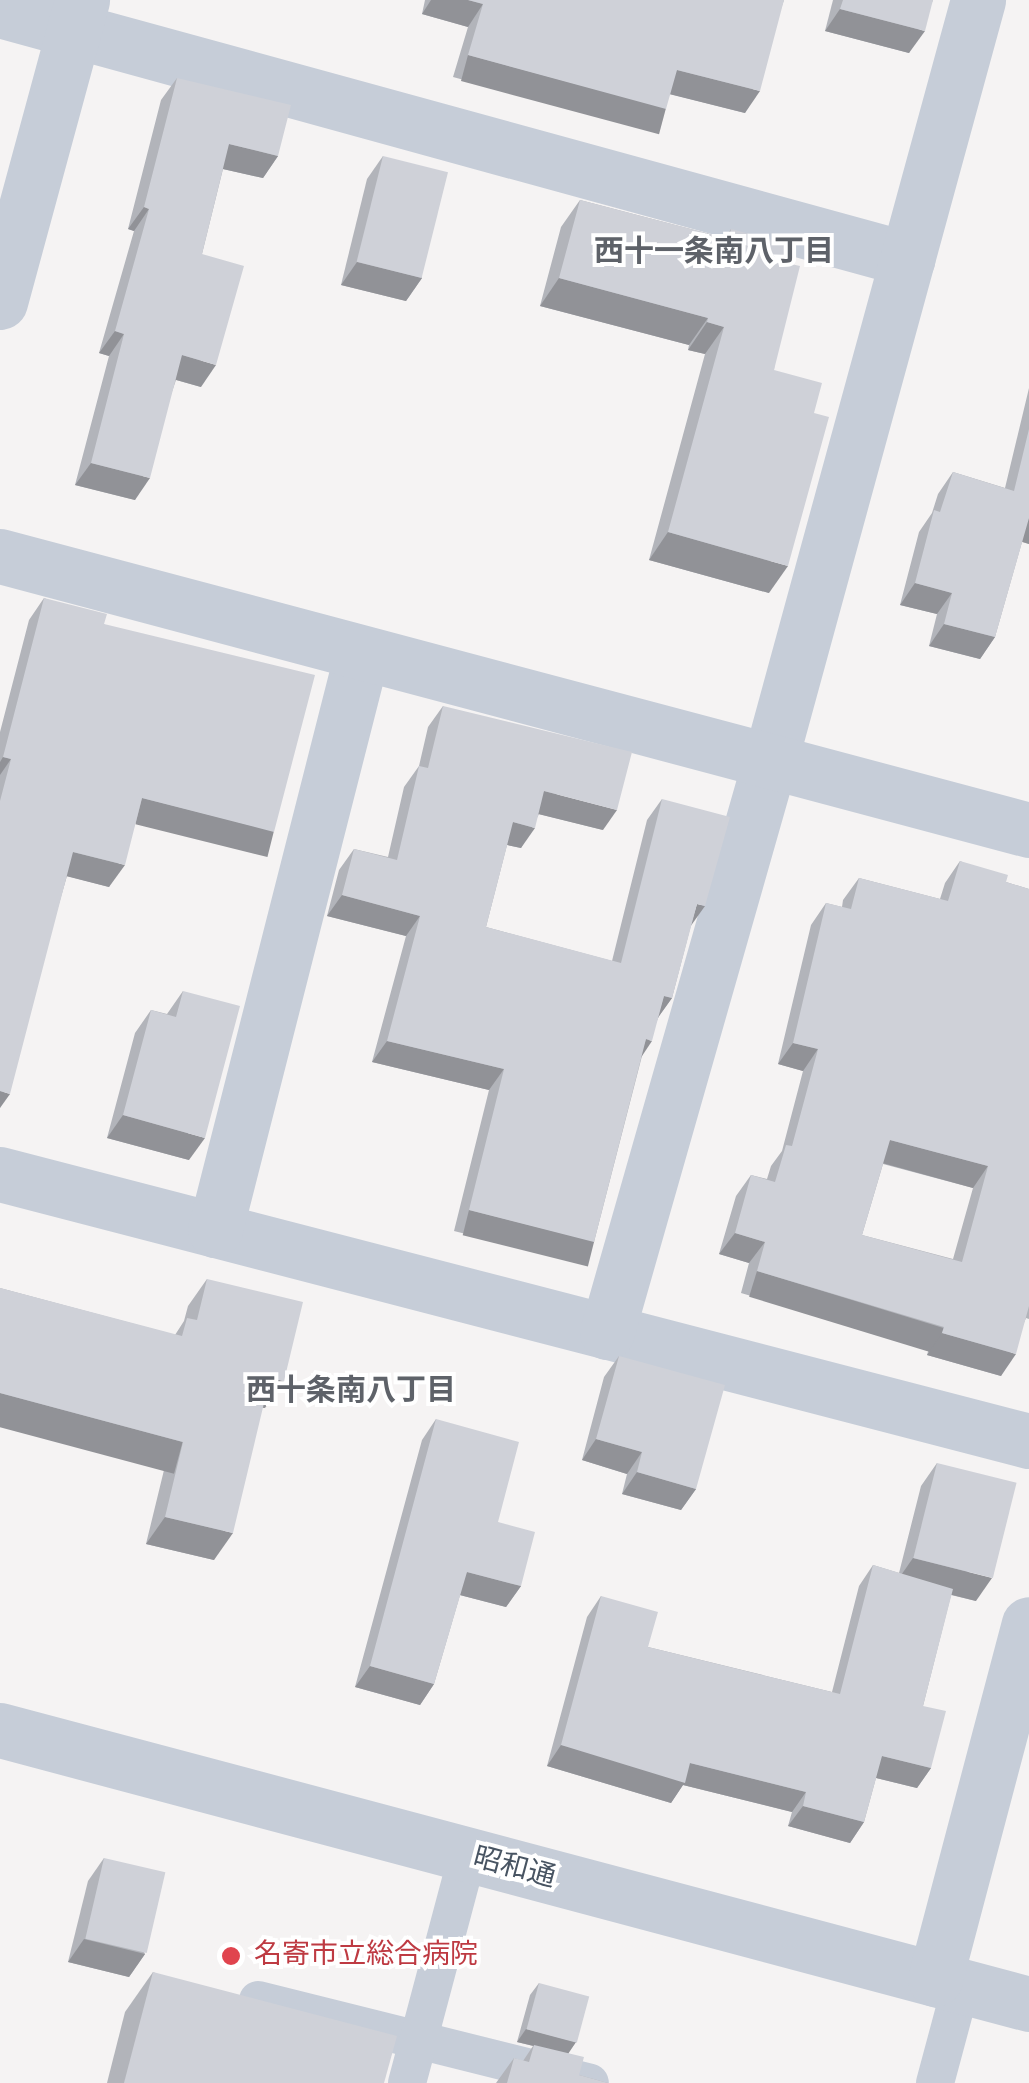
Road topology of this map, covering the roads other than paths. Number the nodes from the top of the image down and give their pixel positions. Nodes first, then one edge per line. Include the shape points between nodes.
1 (978, 0) edge
2 (0, 10) edge
3 (78, 14) edge
4 (907, 259) junction
5 (0, 302) edge
6 (0, 556) edge
7 (362, 653) junction
8 (770, 761) junction
9 (1029, 830) edge
10 (0, 1174) edge
11 (215, 1230) junction
12 (607, 1332) junction
13 (1029, 1441) edge
14 (1029, 1624) edge
15 (2, 1738) edge
16 (467, 1857) junction
17 (948, 1982) junction
18 (225, 1992) edge
19 (1029, 2004) edge
20 (418, 2040) junction
21 (407, 2083) edge
22 (590, 2083) edge
23 (935, 2083) edge

1 - 4 street
2 - 3 street
3 - 4 street
3 - 5 street
4 - 8 street
6 - 7 street
7 - 8 street
7 - 11 street
8 - 9 street
8 - 12 street
10 - 11 street
11 - 12 street
12 - 13 street
14 - 17 street
15 - 16 street, 昭和通
16 - 17 street, 昭和通
16 - 20 lane
17 - 19 street, 昭和通
17 - 23 lane
18 - 20 lane
20 - 21 lane
20 - 22 lane

